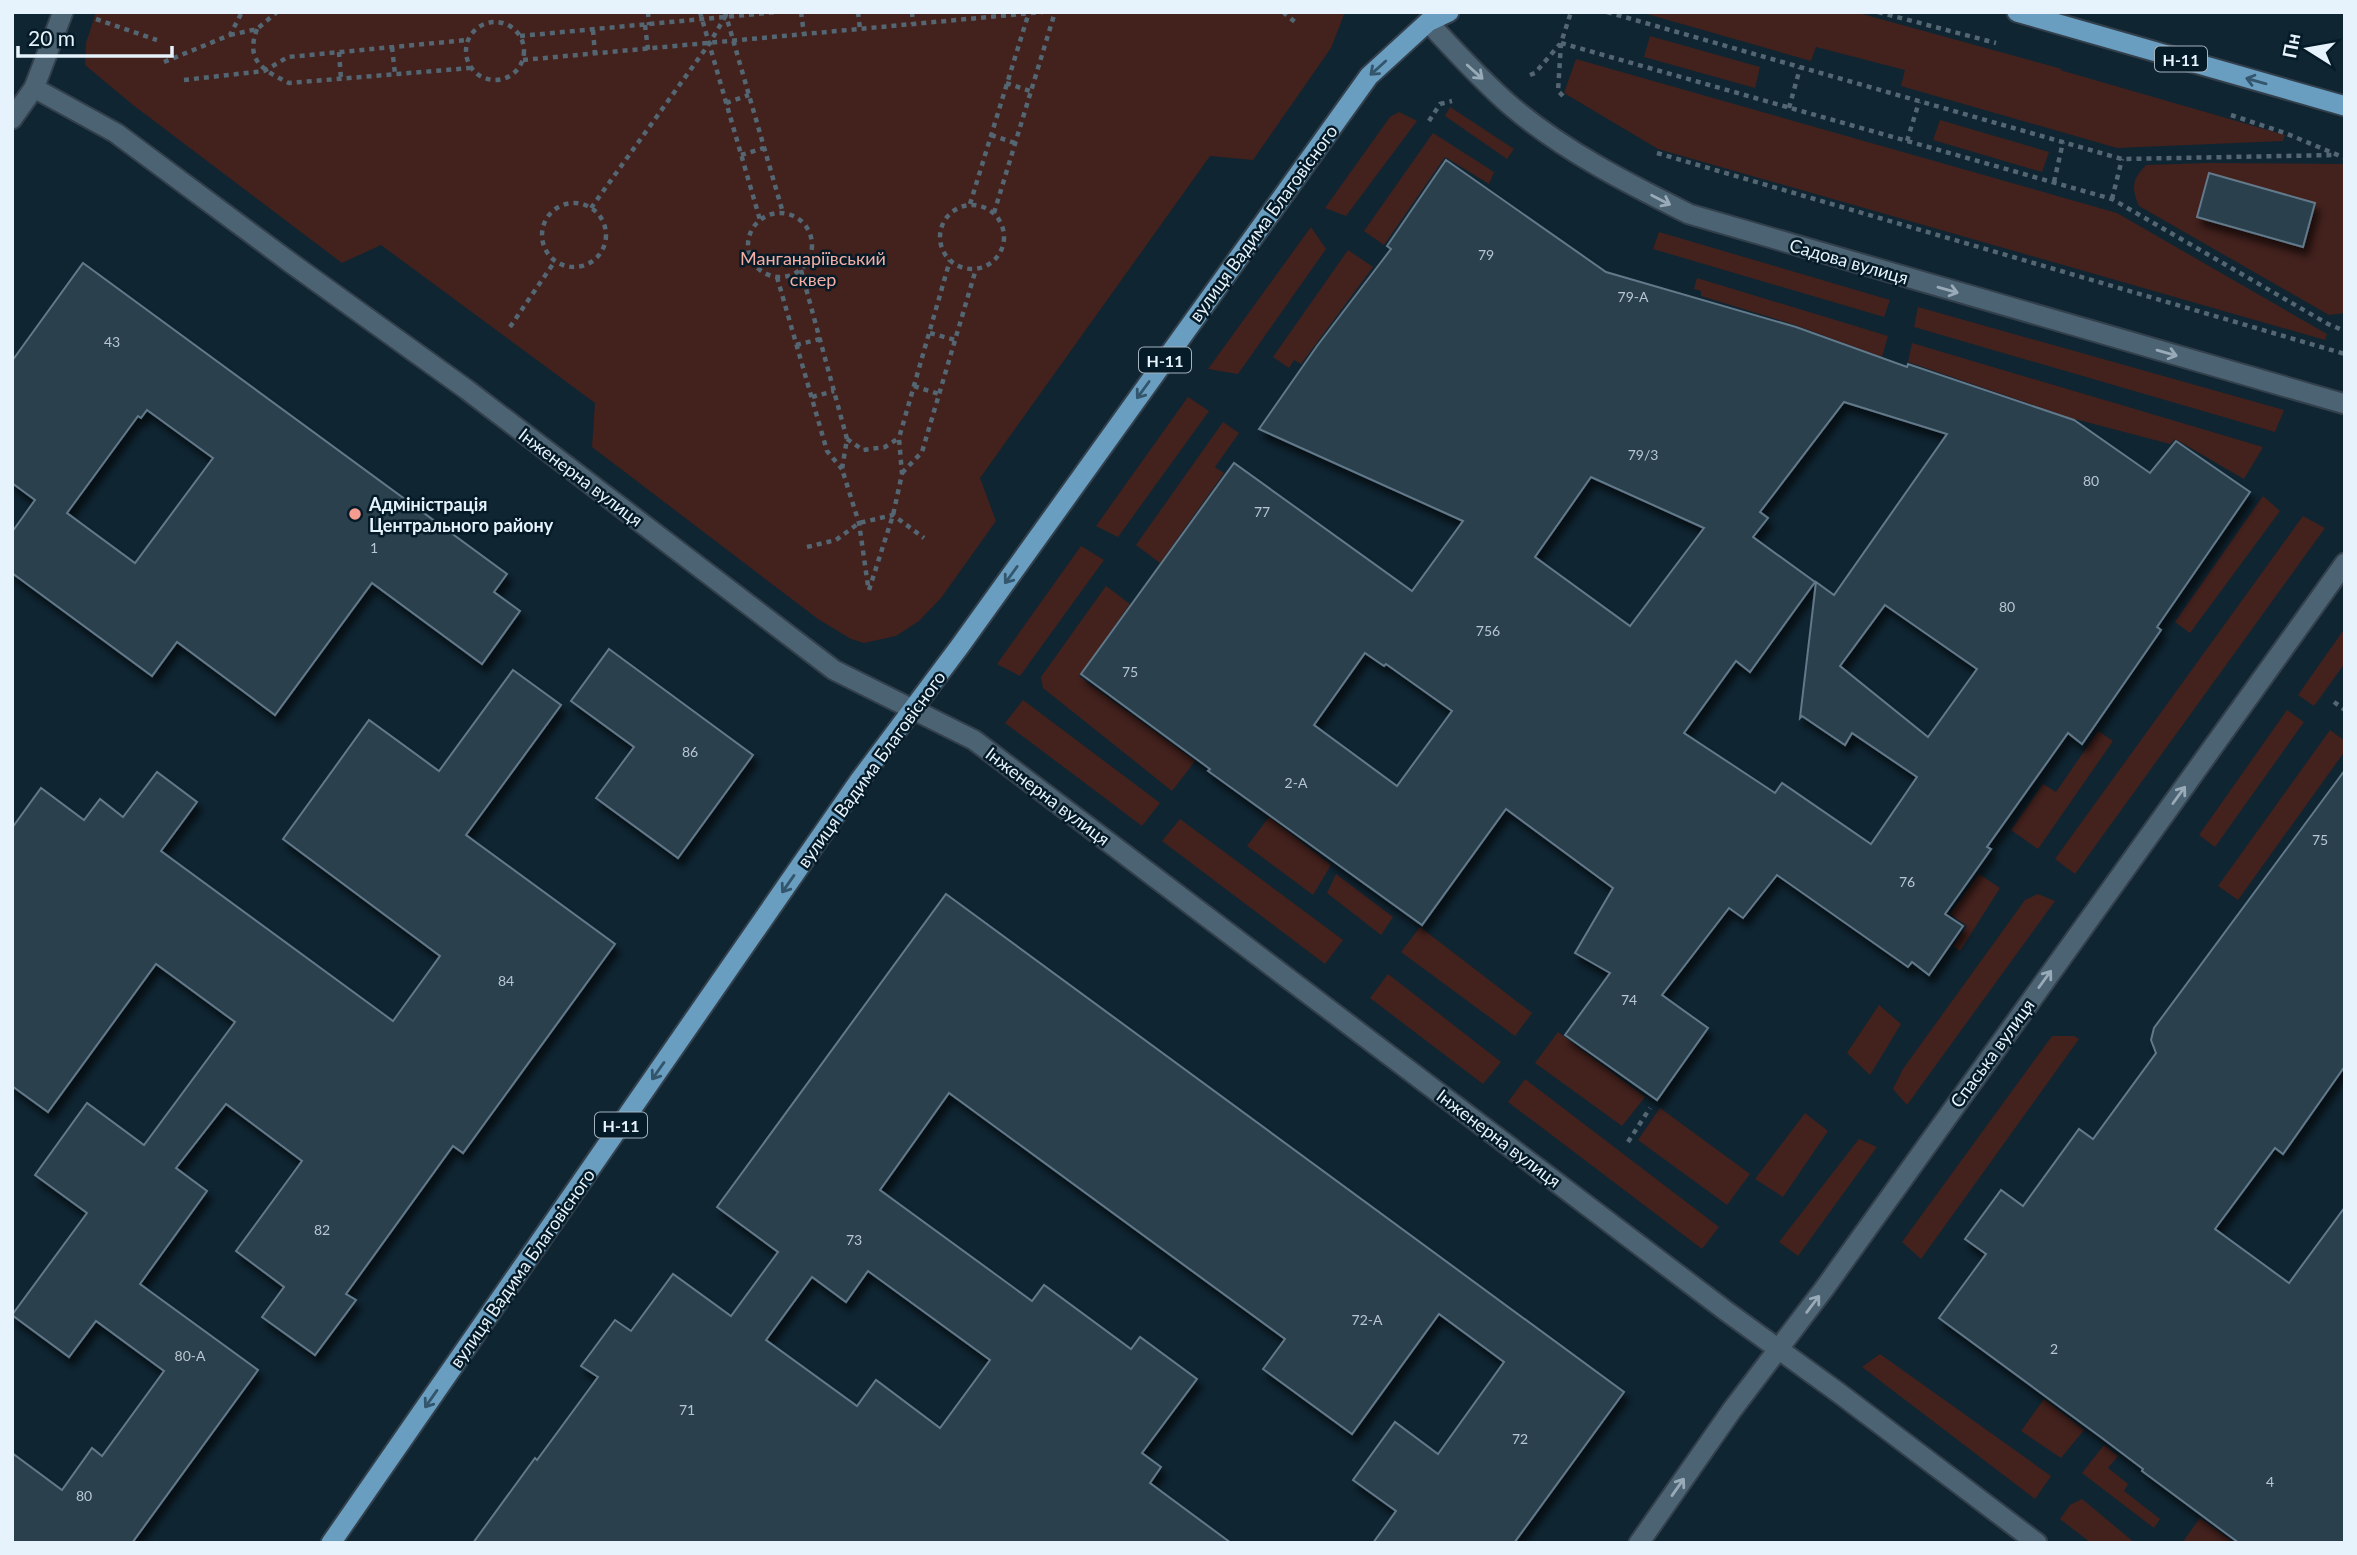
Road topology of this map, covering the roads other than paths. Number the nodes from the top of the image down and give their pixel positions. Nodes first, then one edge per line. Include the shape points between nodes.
1 (63, 12) edge
2 (1448, 12) edge
3 (2017, 12) edge
4 (1428, 17) edge
5 (33, 88) junction
6 (2345, 107) edge
7 (12, 119) edge
8 (2345, 404) edge
9 (2345, 562) edge
10 (914, 709) junction
11 (1779, 1349) junction
12 (331, 1543) edge
13 (1639, 1543) edge
14 (2037, 1543) edge

1 - 5 street
2 - 4 main road, Н-11
6 -> 3 main road, Н-11
4 -> 8 street, Садова вулиця via 1466,64 1512,106 1610,174 1689,214
4 -> 10 main road, вулиця Вадима Благовісного / Н-11 via 1369,76
5 - 7 street
5 - 10 street, Інженерна вулиця via 116,133 466,389 834,670
11 -> 9 street, Спаська вулиця
10 - 11 street, Інженерна вулиця via 974,740
10 -> 12 main road, вулиця Вадима Благовісного / Н-11 via 859,781
13 -> 11 street, Спаська вулиця
11 - 14 street, Інженерна вулиця

